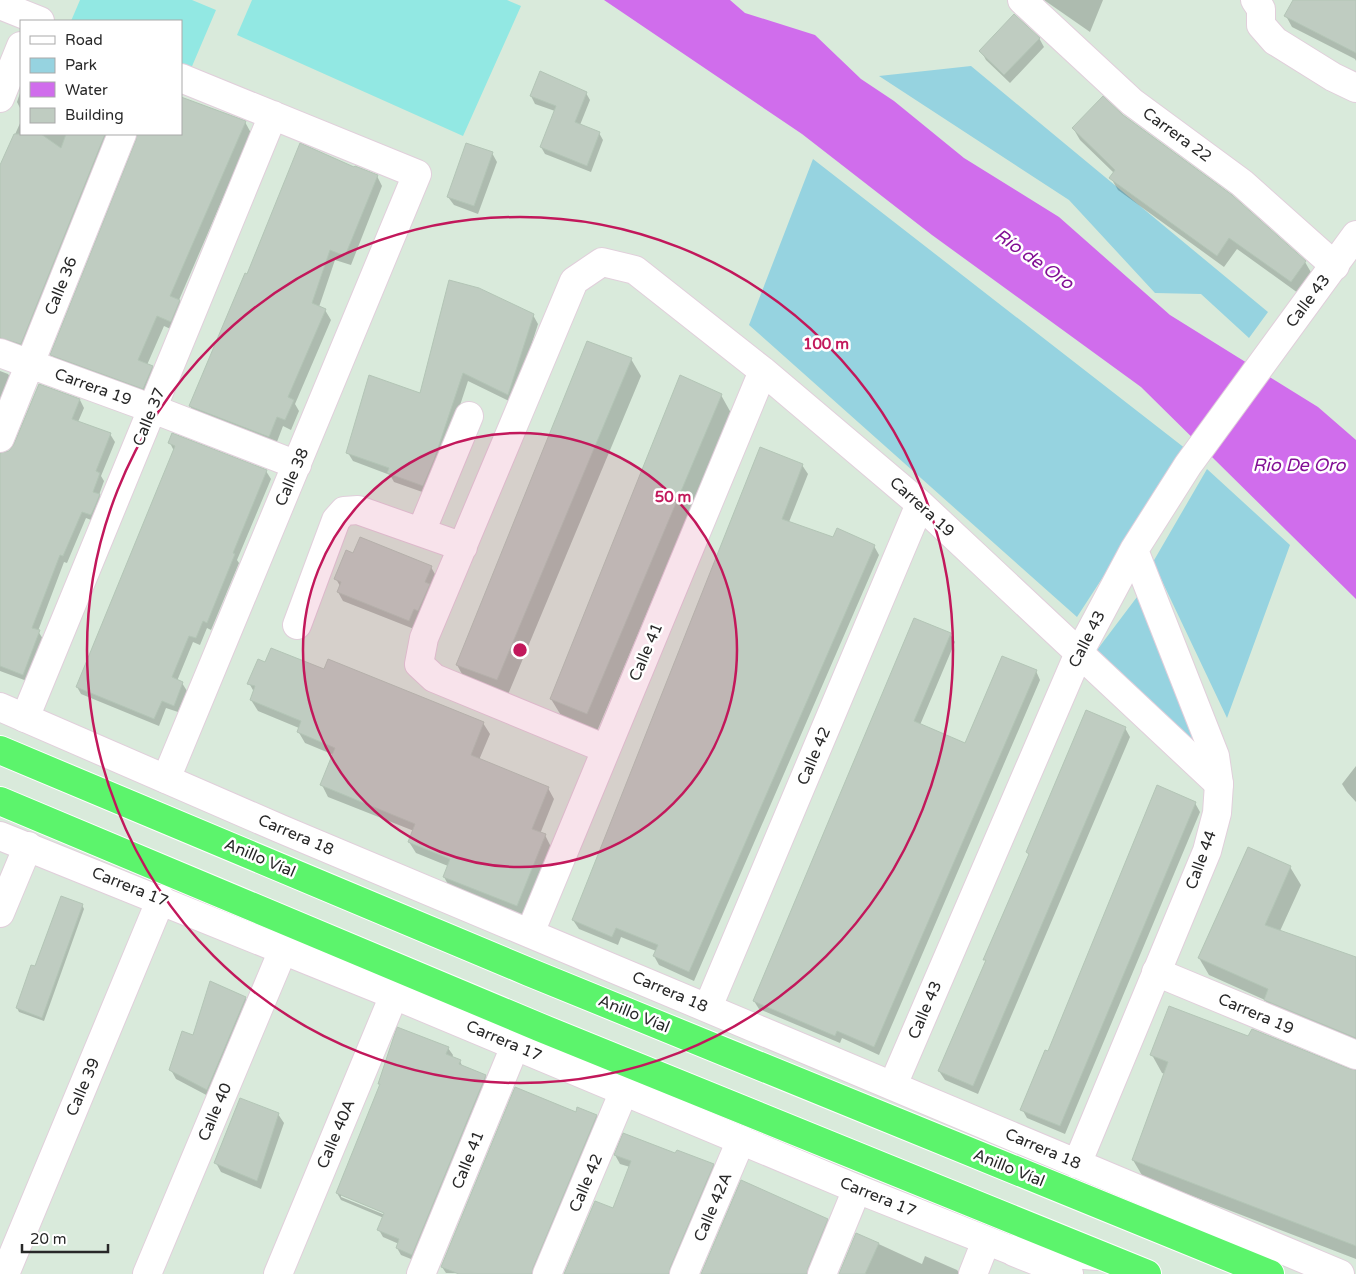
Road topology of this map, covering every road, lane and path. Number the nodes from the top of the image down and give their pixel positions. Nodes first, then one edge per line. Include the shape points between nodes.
1 (1022, 0) edge
2 (1261, 3) edge
3 (0, 5) edge
4 (34, 20) edge
5 (20, 48) edge
6 (182, 78) edge
7 (1356, 88) edge
8 (0, 98) edge
9 (273, 115) junction
10 (122, 135) edge
11 (1356, 235) edge
12 (1335, 266) junction
13 (0, 352) edge
14 (29, 364) junction
15 (763, 371) junction
16 (153, 409) junction
17 (469, 416) dead end
18 (0, 438) edge
19 (297, 465) junction
20 (920, 504) junction
21 (421, 532) junction
22 (463, 547) junction
23 (1134, 550) junction
24 (297, 625) dead end
25 (1079, 653) junction
26 (0, 708) edge
27 (25, 718) junction
28 (606, 749) junction
29 (0, 750) edge
30 (166, 779) junction
31 (1219, 784) junction
32 (0, 801) edge
33 (0, 836) edge
34 (28, 846) junction
35 (161, 900) junction
36 (0, 913) edge
37 (530, 933) junction
38 (283, 950) junction
39 (1156, 972) junction
40 (394, 995) junction
41 (708, 1007) junction
42 (515, 1046) junction
43 (1356, 1055) edge
44 (893, 1085) junction
45 (624, 1091) junction
46 (741, 1140) junction
47 (1077, 1164) junction
48 (857, 1189) junction
49 (997, 1245) junction
50 (1102, 1257) junction
51 (5, 1274) edge
52 (147, 1274) edge
53 (278, 1274) edge
54 (420, 1274) edge
55 (546, 1274) edge
56 (684, 1274) edge
57 (822, 1274) edge
58 (973, 1274) edge
59 (1069, 1274) edge
60 (1147, 1274) edge
61 (1270, 1274) edge
62 (1340, 1274) edge

1 - 12 street, Carrera 22 via 1132,102 1242,183
2 - 7 street via 1261,25 1275,41
3 - 4 street
5 - 8 street
6 - 9 street
9 - 16 street, Calle 37
9 - 19 street, Calle 38 via 417,174
10 - 14 street, Calle 36
11 - 12 street, Calle 43
12 - 23 street, Calle 43 via 1188,465
13 - 14 street, Carrera 19
14 - 16 street, Carrera 19
14 - 18 street, Calle 36
15 - 20 street, Carrera 19
15 - 22 street, Carrera 19 via 635,270 602,262 574,281
15 - 28 street, Calle 41
16 - 19 street, Carrera 19
16 - 27 street, Calle 37
17 - 21 street
19 - 30 street, Calle 38
20 - 25 street, Carrera 19
20 - 41 street, Calle 42
21 - 22 street
21 - 24 street via 358,510 344,511 336,520
22 - 28 street via 424,638 419,664 434,678
23 - 25 street, Calle 43
23 - 31 street, Calle 44 via 1215,756
25 - 31 street, Carrera 19
25 - 44 street, Calle 43
26 - 27 street, Carrera 18
27 - 30 street, Carrera 18
28 - 37 street, Calle 41
29 - 61 highway, Anillo Víal via 529,972
30 - 37 street, Carrera 18
31 - 39 street, Calle 44 via 1217,813 1207,851
32 - 50 highway via 539,1027
33 - 34 street, Carrera 17
34 - 35 street, Carrera 17
34 - 36 street
35 - 38 street, Carrera 17
35 - 51 street, Calle 39
37 - 41 street, Carrera 18
38 - 40 street, Carrera 17
38 - 52 street, Calle 40
39 - 43 street, Carrera 19
39 - 47 street, Calle 44
40 - 42 street, Carrera 17
40 - 53 street, Calle 40A
41 - 44 street, Carrera 18
42 - 45 street, Carrera 17
42 - 54 street, Calle 41
44 - 47 street, Carrera 18
45 - 46 street, Carrera 17
45 - 55 street, Calle 42
46 - 48 street, Carrera 17
46 - 56 street, Calle 42A
47 - 62 street, Carrera 18
48 - 49 street, Carrera 17
48 - 57 street
49 - 50 street, Carrera 17
49 - 58 street
49 - 59 street, Carrera 17
50 - 60 highway

